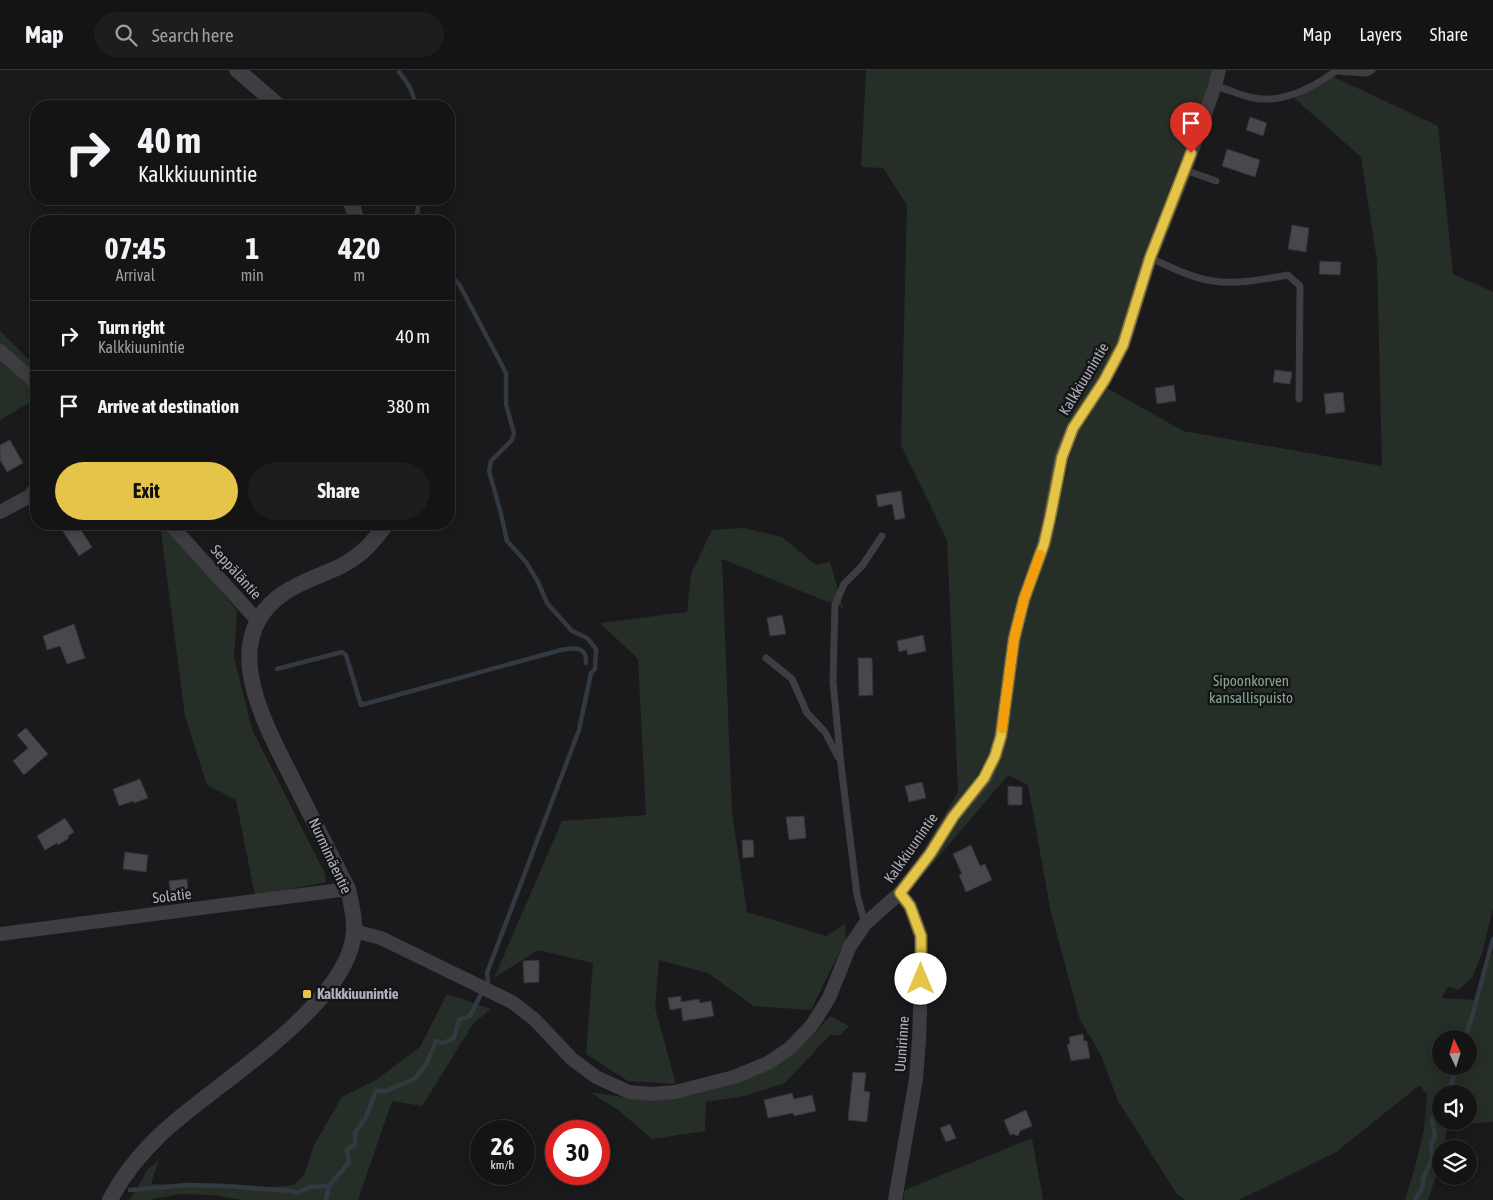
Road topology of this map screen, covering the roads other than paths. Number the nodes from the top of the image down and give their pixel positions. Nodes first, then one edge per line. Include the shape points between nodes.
1 (236, 70) edge
2 (1219, 70) edge
3 (1372, 70) edge
4 (1337, 71) edge
5 (1216, 86) junction
6 (272, 100) edge
7 (1185, 170) junction
8 (1216, 181) dead end
9 (1150, 258) junction
10 (0, 352) edge
11 (30, 378) edge
12 (1299, 399) dead end
13 (30, 496) edge
14 (0, 512) edge
15 (175, 530) edge
16 (382, 530) edge
17 (882, 536) dead end
18 (257, 620) junction
19 (766, 658) dead end
20 (841, 765) junction
21 (348, 889) junction
22 (900, 893) junction
23 (865, 924) junction
24 (354, 931) junction
25 (0, 934) edge
26 (110, 1200) edge
27 (895, 1200) edge

1 - 6 street
2 - 5 street, Kalkkiuunintie
3 - 4 lane via 1366,73
4 - 5 lane via 1290,96 1271,99 1251,98
5 - 7 street, Kalkkiuunintie
7 - 8 lane
7 - 9 street, Kalkkiuunintie
9 - 12 lane via 1214,281 1288,276 1296,281 1300,286
9 - 22 street, Kalkkiuunintie via 1123,345 1073,428 1062,457 1048,526 1014,639 1001,736 995,756 984,778
10 - 11 street
13 - 14 street
15 - 18 street, Seppäläntie
16 - 18 street, Nurmimäentie via 356,558 293,587 276,599
17 - 20 lane via 862,566 844,584 835,605 834,681
18 - 21 street, Nurmimäentie via 250,657 254,692 265,723
19 - 20 lane via 792,679 807,714 825,732
20 - 23 lane via 857,895
21 - 24 street, Nurmimäentie
21 - 25 street, Solatie
22 - 23 street, Kalkkiuunintie
22 - 27 street, Uunirinne via 910,906 921,936 921,979 916,1079
23 - 24 street, Kalkkiuunintie via 850,946 825,1005 812,1025 790,1048 768,1063 734,1077 674,1092 652,1094 629,1092 596,1077 572,1059 534,1019 512,1002 380,938
24 - 26 street, Nurmimäentie via 343,967 313,1006 283,1036 163,1132 131,1166

